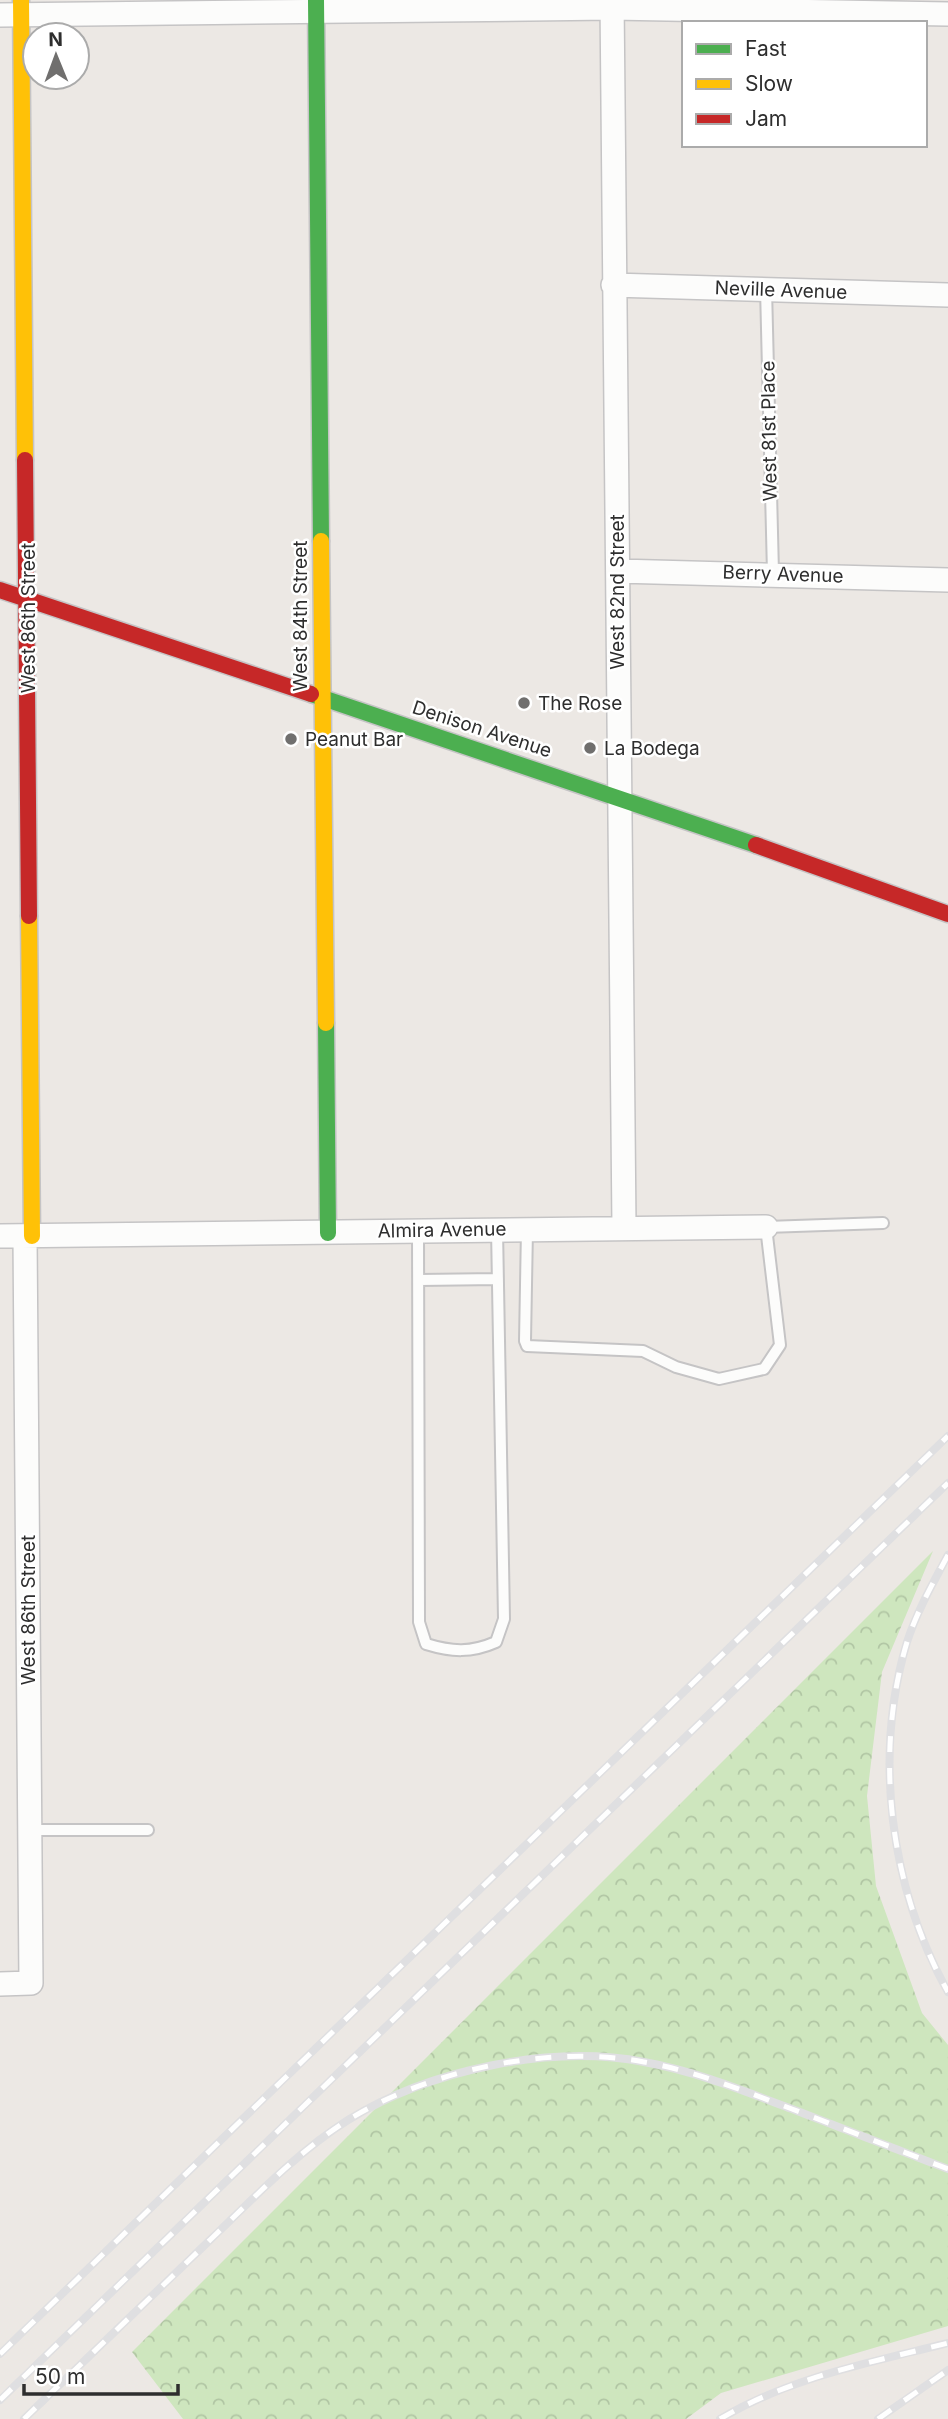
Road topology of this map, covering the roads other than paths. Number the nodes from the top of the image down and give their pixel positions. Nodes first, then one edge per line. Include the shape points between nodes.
1 (612, 4) edge
2 (316, 6) edge
3 (14, 10) edge
4 (948, 14) edge
5 (613, 285) junction
6 (766, 288) junction
7 (948, 295) edge
8 (618, 571) junction
9 (773, 573) junction
10 (948, 580) edge
11 (0, 590) edge
12 (28, 600) junction
13 (321, 698) junction
14 (618, 796) junction
15 (948, 914) edge
16 (883, 1223) dead end
17 (624, 1227) junction
18 (766, 1227) junction
19 (497, 1229) junction
20 (527, 1229) junction
21 (418, 1231) junction
22 (328, 1233) junction
23 (0, 1236) edge
24 (29, 1236) junction
25 (498, 1279) junction
26 (419, 1280) junction
27 (30, 1830) junction
28 (148, 1830) dead end
29 (0, 1984) edge

1 - 2 street
1 - 4 street
1 - 5 street, West 82nd Street
2 - 3 street
2 - 13 street, West 84th Street
3 - 12 street, West 86th Street
5 - 6 street, Neville Avenue
5 - 8 street, West 82nd Street
6 - 7 street, Neville Avenue
6 - 9 lane, West 81st Place
8 - 9 street, Berry Avenue
8 - 14 street, West 82nd Street
9 - 10 street, Berry Avenue
11 - 12 street, Denison Avenue
12 - 13 street, Denison Avenue
12 - 24 street, West 86th Street
13 - 14 street, Denison Avenue
13 - 22 street, West 84th Street
14 - 15 street, Denison Avenue
14 - 17 street, West 82nd Street
16 - 18 lane, Almira Avenue
17 - 18 street, Almira Avenue
17 - 20 street, Almira Avenue
18 - 20 lane via 780,1345 764,1369 719,1379 676,1367 643,1350 527,1346
19 - 20 street, Almira Avenue
19 - 21 street, Almira Avenue
19 - 25 lane
21 - 22 street, Almira Avenue
21 - 26 lane
22 - 24 street, Almira Avenue
23 - 24 street, Almira Avenue
24 - 27 street, West 86th Street
25 - 26 lane
25 - 26 lane via 504,1619 496,1642 477,1650 449,1651 426,1644 418,1622
27 - 28 lane
27 - 29 street, West 86th Street via 32,1983

